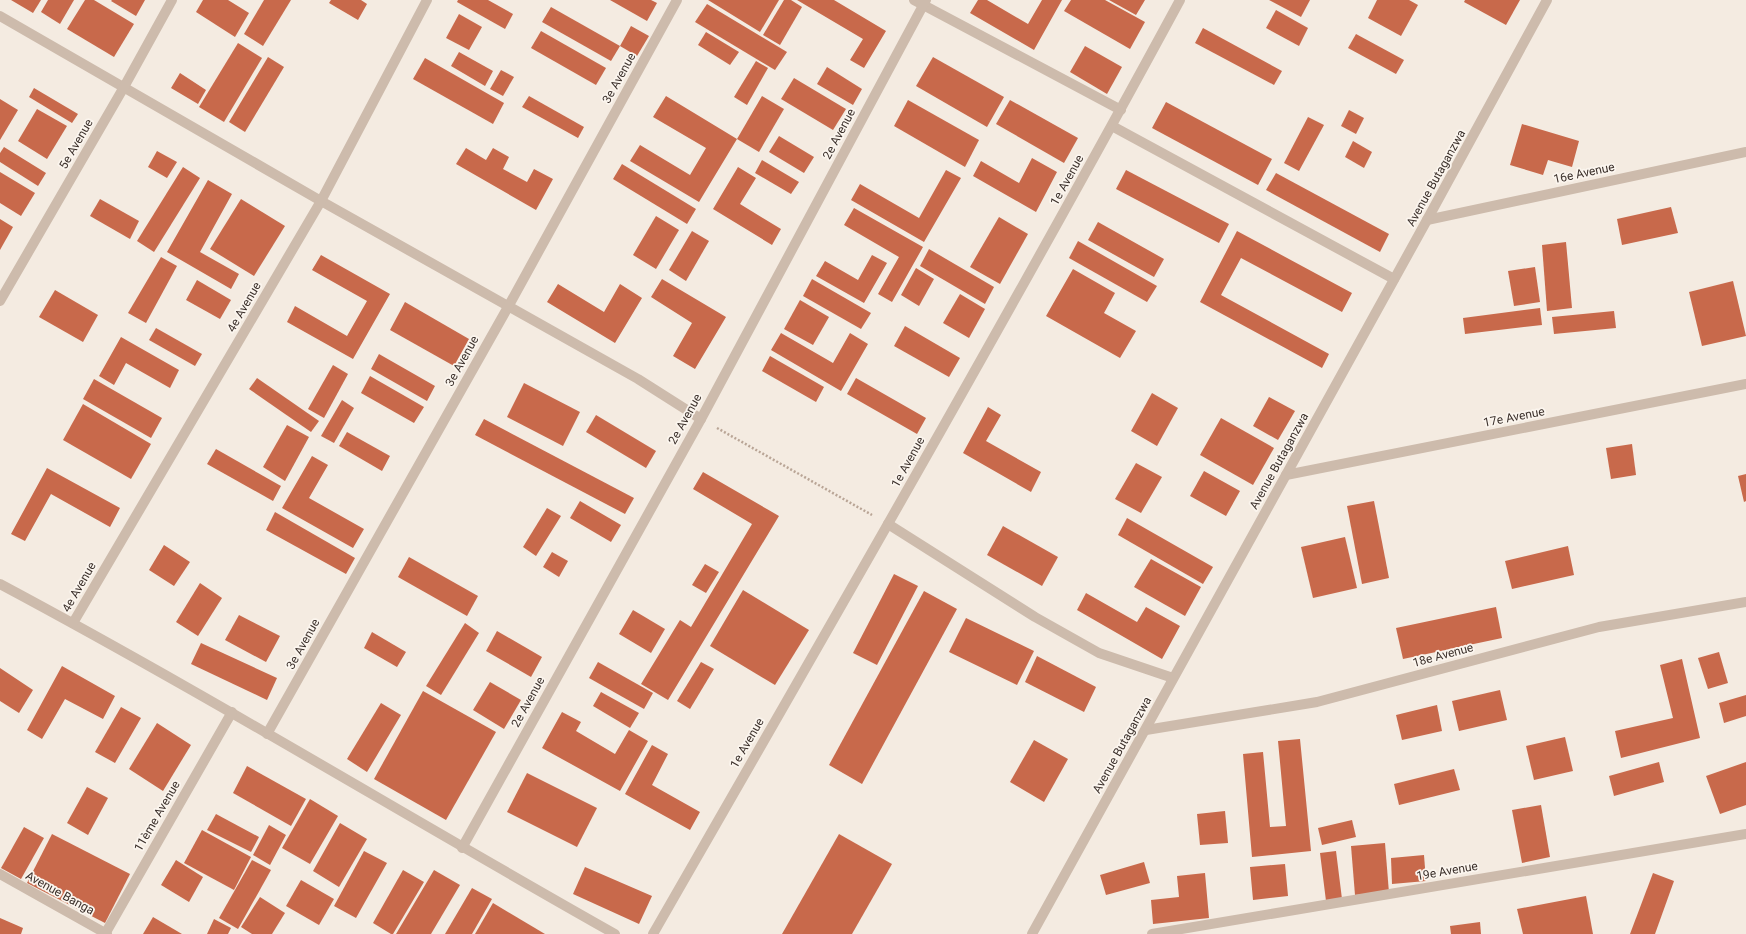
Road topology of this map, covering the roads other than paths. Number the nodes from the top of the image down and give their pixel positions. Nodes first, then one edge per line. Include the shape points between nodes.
1 (172, 0) edge
2 (427, 0) edge
3 (677, 0) edge
4 (914, 0) edge
5 (1180, 0) edge
6 (1547, 0) edge
7 (925, 3) edge
8 (0, 16) edge
9 (124, 87) junction
10 (1121, 110) junction
11 (1112, 126) junction
12 (1746, 152) edge
13 (321, 201) junction
14 (1427, 220) junction
15 (1394, 279) junction
16 (0, 301) edge
17 (508, 308) junction
18 (1746, 384) edge
19 (701, 419) junction
20 (1286, 475) junction
21 (888, 524) junction
22 (0, 584) edge
23 (1746, 602) edge
24 (73, 623) junction
25 (1173, 678) junction
26 (232, 712) junction
27 (1146, 730) junction
28 (267, 734) junction
29 (1746, 834) edge
30 (462, 848) junction
31 (0, 874) edge
32 (106, 934) edge
33 (615, 934) edge
34 (653, 934) edge
35 (1032, 934) edge
36 (1152, 934) edge

1 - 9 street, 5e Avenue
2 - 13 street, 4e Avenue
3 - 17 street, 3e Avenue
4 - 7 street
5 - 10 street, 1e Avenue
6 - 14 street, Avenue Butaganzwa
7 - 10 street
7 - 19 street, 2e Avenue
8 - 9 street
9 - 13 street
9 - 16 street, 5e Avenue
10 - 11 street, 1e Avenue
11 - 15 street
11 - 21 street, 1e Avenue
12 - 14 street, 16e Avenue
13 - 17 street
13 - 24 street, 4e Avenue
14 - 15 street, Avenue Butaganzwa
15 - 20 street, Avenue Butaganzwa
17 - 19 street via 638,379
17 - 28 street, 3e Avenue
18 - 20 street, 17e Avenue
19 - 30 street, 2e Avenue
20 - 25 street, Avenue Butaganzwa
21 - 25 street via 1029,613 1099,653
21 - 34 street, 1e Avenue
22 - 24 street
23 - 27 street, 18e Avenue via 1599,627 1317,702
24 - 26 street
25 - 27 street, Avenue Butaganzwa
26 - 28 street
26 - 32 street, 11ème Avenue
27 - 35 street, Avenue Butaganzwa
28 - 30 street
29 - 36 street, 19e Avenue
30 - 33 street
31 - 32 street, Avenue Banga

